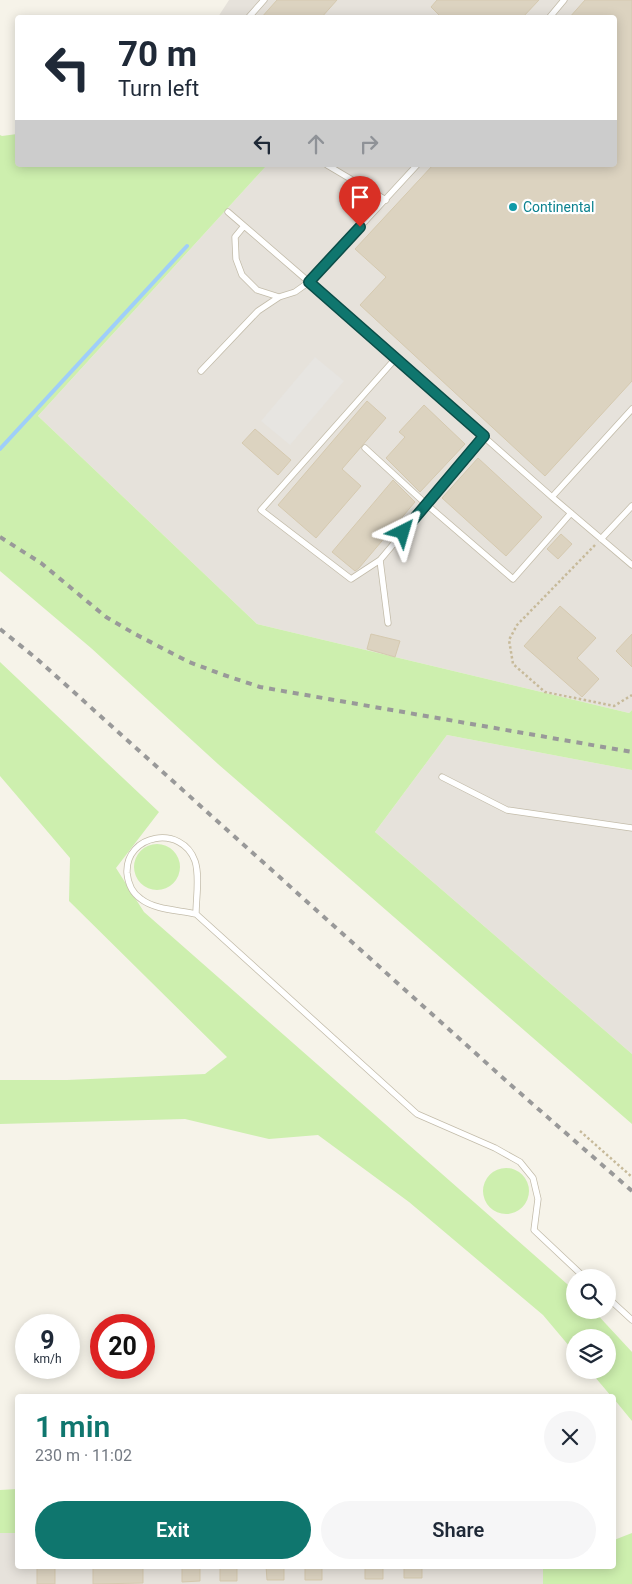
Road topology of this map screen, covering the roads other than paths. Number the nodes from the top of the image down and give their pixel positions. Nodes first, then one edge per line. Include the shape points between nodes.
1 (264, 0) edge
2 (564, 0) edge
3 (251, 15) edge
4 (552, 15) edge
5 (330, 167) edge
6 (415, 167) edge
7 (386, 200) junction
8 (228, 212) dead end
9 (244, 226) junction
10 (309, 282) junction
11 (279, 297) junction
12 (396, 358) junction
13 (201, 371) dead end
14 (632, 409) edge
15 (484, 436) junction
16 (365, 448) dead end
17 (552, 497) junction
18 (426, 504) junction
19 (632, 506) edge
20 (571, 513) junction
21 (601, 539) junction
22 (380, 560) junction
23 (632, 565) edge
24 (388, 623) dead end
25 (442, 777) dead end
26 (632, 828) edge
27 (196, 914) junction
28 (575, 1269) edge
29 (616, 1305) edge
30 (632, 1320) edge

1 - 3 lane
2 - 4 lane
5 - 7 lane
6 - 7 lane
7 - 10 lane
8 - 9 lane
9 - 10 lane
9 - 11 lane via 235,238 236,259 242,276 257,290
10 - 11 lane via 295,292
10 - 12 lane
11 - 13 lane via 258,311
12 - 15 lane
12 - 22 lane via 261,510 352,579
14 - 17 lane
15 - 17 lane
15 - 18 lane
16 - 18 lane
17 - 20 lane
18 - 20 lane via 513,579
18 - 22 lane
19 - 21 lane
20 - 21 lane
21 - 23 lane
22 - 24 lane
25 - 26 lane via 508,810
27 - 27 lane via 152,905 133,892 127,877 128,861 142,842 166,837 174,839 192,854 196,870
27 - 28 lane via 417,1114 520,1162 533,1178 538,1199 534,1230
29 - 30 lane

